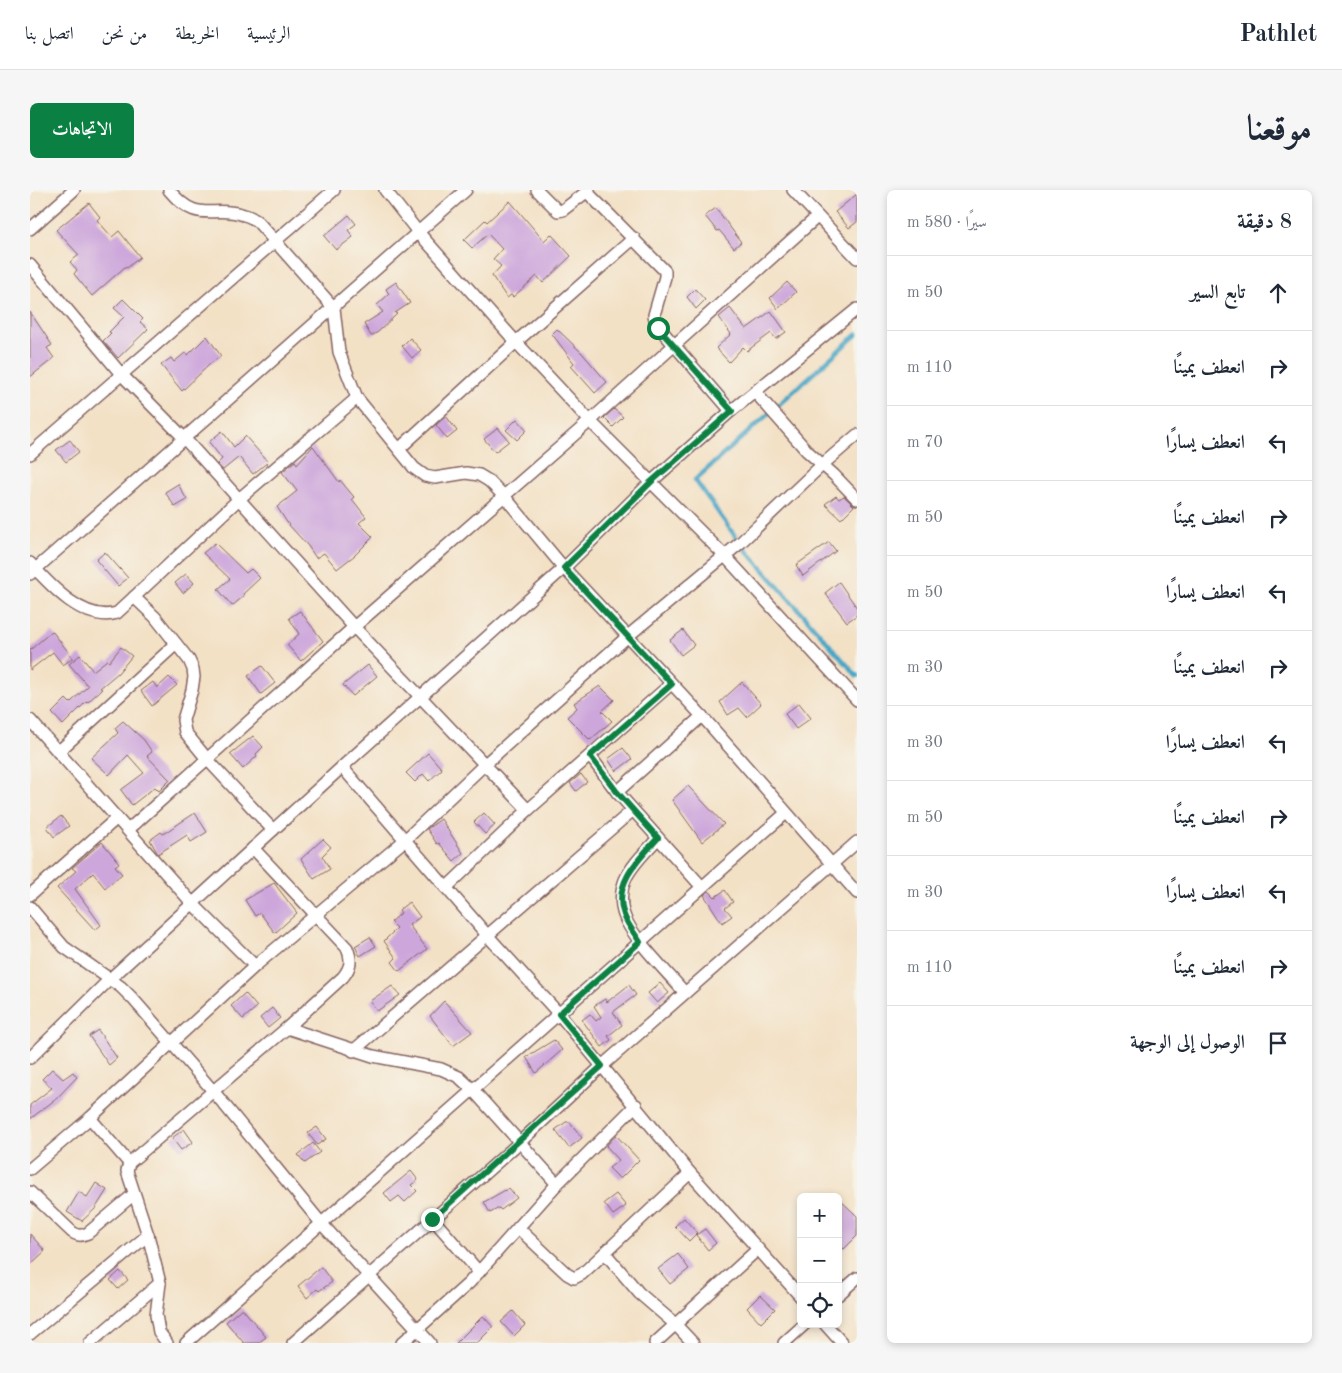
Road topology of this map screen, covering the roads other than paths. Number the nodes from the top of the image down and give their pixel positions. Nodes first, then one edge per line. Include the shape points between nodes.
1 (74, 190) edge
2 (170, 190) edge
3 (334, 190) edge
4 (385, 190) edge
5 (466, 190) edge
6 (537, 190) edge
7 (793, 190) edge
8 (588, 191) edge
9 (817, 217) junction
10 (30, 229) edge
11 (418, 232) junction
12 (634, 238) junction
13 (276, 240) junction
14 (857, 258) edge
15 (30, 265) edge
16 (334, 308) junction
17 (857, 309) edge
18 (516, 342) junction
19 (673, 346) junction
20 (121, 374) junction
21 (755, 392) junction
22 (356, 398) junction
23 (732, 411) junction
24 (590, 421) junction
25 (857, 434) edge
26 (184, 438) junction
27 (400, 448) junction
28 (30, 454) edge
29 (822, 465) junction
30 (651, 482) junction
31 (504, 496) junction
32 (239, 499) junction
33 (857, 499) edge
34 (725, 556) junction
35 (564, 568) junction
36 (32, 569) edge
37 (134, 597) junction
38 (354, 627) junction
39 (628, 636) junction
40 (176, 644) junction
41 (672, 684) junction
42 (421, 697) junction
43 (857, 700) edge
44 (702, 716) junction
45 (30, 720) edge
46 (58, 752) junction
47 (590, 756) junction
48 (207, 759) junction
49 (484, 765) junction
50 (342, 767) junction
51 (617, 792) junction
52 (528, 810) junction
53 (633, 810) junction
54 (786, 813) junction
55 (117, 818) junction
56 (128, 830) junction
57 (273, 830) junction
58 (658, 838) junction
59 (405, 840) junction
60 (857, 842) edge
61 (253, 848) junction
62 (831, 864) junction
63 (702, 887) junction
64 (446, 888) junction
65 (857, 893) edge
66 (30, 895) edge
67 (193, 904) junction
68 (30, 907) edge
69 (315, 915) junction
70 (487, 935) junction
71 (640, 942) junction
72 (255, 966) junction
73 (110, 979) junction
74 (685, 993) junction
75 (559, 1014) junction
76 (287, 1028) junction
77 (171, 1042) junction
78 (353, 1050) junction
79 (30, 1058) edge
80 (602, 1066) junction
81 (474, 1090) junction
82 (214, 1092) junction
83 (636, 1105) junction
84 (90, 1118) junction
85 (520, 1142) junction
86 (129, 1163) junction
87 (30, 1169) edge
88 (690, 1173) junction
89 (557, 1184) junction
90 (30, 1192) edge
91 (134, 1194) junction
92 (432, 1219) junction
93 (321, 1223) junction
94 (518, 1228) junction
95 (148, 1235) junction
96 (758, 1249) junction
97 (605, 1253) junction
98 (479, 1272) junction
99 (368, 1276) junction
100 (857, 1278) edge
101 (160, 1283) junction
102 (842, 1291) edge
103 (797, 1293) edge
104 (675, 1324) junction
105 (801, 1328) edge
106 (829, 1328) edge
107 (417, 1330) junction
108 (30, 1334) edge
109 (90, 1343) edge
110 (167, 1343) edge
111 (186, 1343) edge
112 (293, 1343) edge
113 (402, 1343) edge
114 (430, 1343) edge
115 (654, 1343) edge
116 (693, 1343) edge
117 (784, 1343) edge
118 (842, 1343) edge

1 - 10 street
2 - 13 street via 179,202 193,210 244,214 258,222
3 - 13 street
4 - 11 street
5 - 11 street
6 - 8 street via 558,211
7 - 9 street
8 - 12 street
9 - 14 street
9 - 19 street
11 - 16 street
11 - 18 street
12 - 18 street
12 - 19 street via 665,271 654,319
13 - 16 street
13 - 20 street
15 - 20 street
16 - 22 street via 339,352
16 - 26 street
17 - 21 street
18 - 24 street
18 - 27 street
19 - 23 street
19 - 24 street
20 - 26 street
20 - 28 street
21 - 23 street
21 - 29 street
22 - 27 street
22 - 32 street
23 - 30 street
24 - 30 street
24 - 31 street
25 - 29 street
26 - 32 street
26 - 36 street
27 - 31 street via 414,468 425,476 479,475
29 - 33 street
29 - 34 street
30 - 34 street
30 - 35 street
31 - 35 street
31 - 38 street
32 - 37 street
32 - 38 street
34 - 39 street
34 - 43 street
35 - 39 street
35 - 42 street
36 - 37 street via 78,607 94,613 108,616
37 - 40 street
38 - 42 street
38 - 48 street
39 - 41 street
39 - 49 street
40 - 46 street
40 - 48 street via 189,660 194,677 183,720 185,732
41 - 44 street
41 - 47 street
42 - 49 street
42 - 50 street
44 - 51 street
44 - 54 street
45 - 46 street
46 - 55 street
47 - 51 street
47 - 52 street
48 - 56 street
48 - 57 street
49 - 52 street
49 - 59 street
50 - 57 street
50 - 59 street
51 - 53 street
52 - 64 street
53 - 58 street
53 - 70 street
54 - 62 street
54 - 63 street
55 - 56 street
55 - 66 street
56 - 67 street
57 - 61 street
58 - 63 street
58 - 71 street via 632,867 622,893 624,916
59 - 64 street
59 - 69 street
60 - 62 street
61 - 67 street
61 - 69 street
62 - 65 street
62 - 74 street
63 - 71 street
64 - 70 street
67 - 72 street
67 - 73 street
68 - 73 street via 64,947
69 - 72 street
69 - 76 street via 347,948 351,962 343,976
70 - 75 street
70 - 78 street
71 - 74 street
71 - 75 street
72 - 77 street
73 - 77 street via 133,999
73 - 79 street
74 - 80 street
75 - 80 street
75 - 81 street
76 - 78 street
76 - 82 street
77 - 82 street
77 - 84 street
78 - 81 street via 441,1069 459,1077
80 - 83 street
80 - 85 street
81 - 85 street
81 - 93 street
82 - 86 street
82 - 93 street
83 - 88 street
83 - 89 street
84 - 86 street
84 - 87 street
85 - 89 street
85 - 92 street
86 - 91 street via 127,1171
88 - 96 street
88 - 97 street
89 - 94 street
90 - 91 street via 72,1232 82,1236
91 - 95 street
92 - 98 street
92 - 99 street
93 - 99 street
93 - 111 street
94 - 97 street via 574,1278
94 - 98 street
95 - 101 street
95 - 108 street
96 - 103 street
96 - 104 street
97 - 104 street via 639,1293
98 - 107 street
99 - 107 street
99 - 112 street
100 - 102 street
101 - 109 street
101 - 110 street via 156,1315
104 - 115 street
104 - 116 street
105 - 117 street
106 - 118 street
107 - 113 street
107 - 114 street

